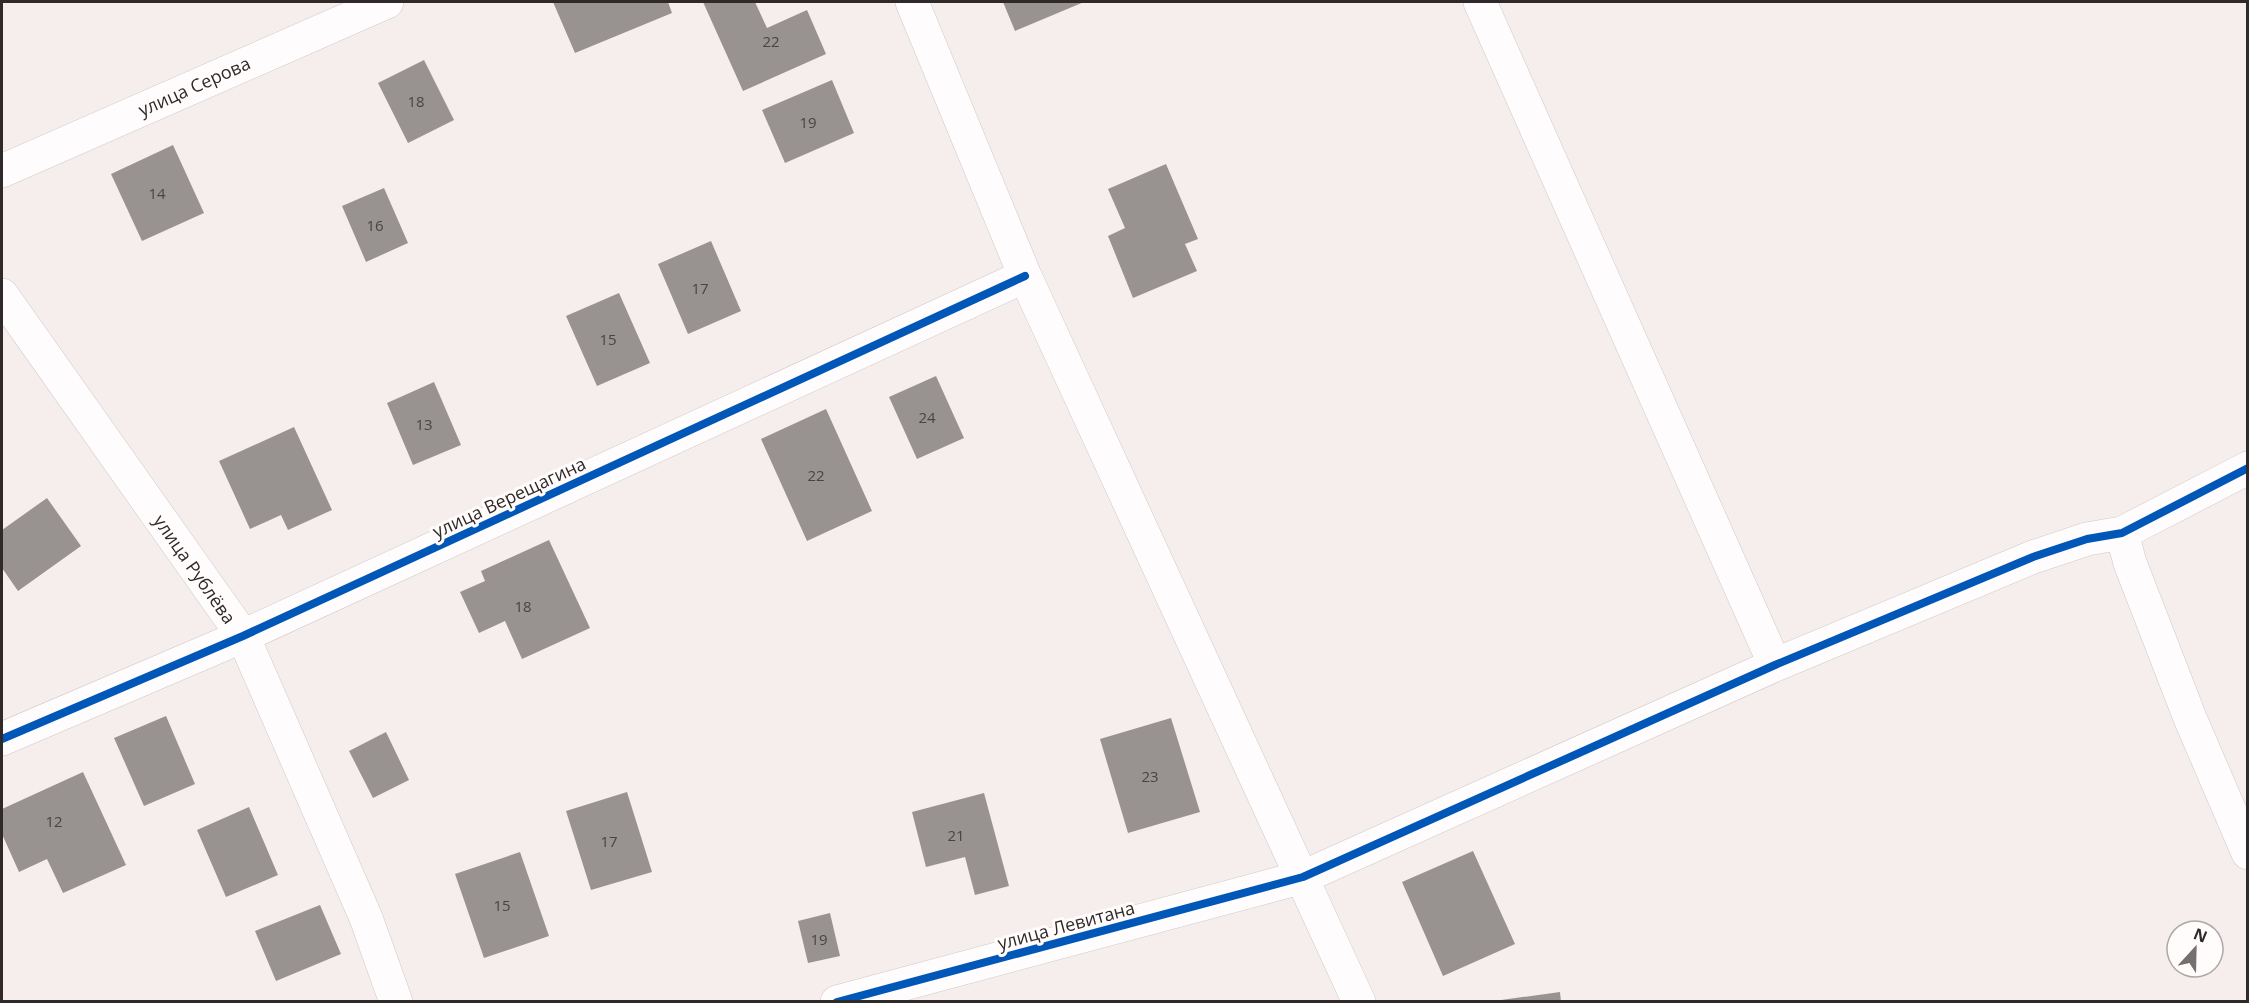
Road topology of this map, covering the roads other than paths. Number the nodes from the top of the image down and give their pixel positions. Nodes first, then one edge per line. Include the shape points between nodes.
1 (387, 2) edge
2 (912, 2) edge
3 (1480, 2) edge
4 (2, 171) edge
5 (1025, 276) junction
6 (2, 295) edge
7 (2247, 468) edge
8 (2122, 532) junction
9 (243, 636) junction
10 (1775, 666) junction
11 (2, 739) edge
12 (2247, 853) edge
13 (1303, 878) junction
14 (396, 1002) edge
15 (837, 1002) edge
16 (1359, 1002) edge

1 - 4 street, улица Серова
2 - 5 street
3 - 10 street
5 - 9 street, улица Верещагина
5 - 13 street
6 - 9 street, улица Рублёва
7 - 8 street, улица Левитана
8 - 10 street, улица Левитана via 2033,557
8 - 12 street via 2130,562
9 - 11 street, улица Верещагина
9 - 14 street, улица Рублёва via 366,918
10 - 13 street, улица Левитана
13 - 15 street, улица Левитана
13 - 16 street

